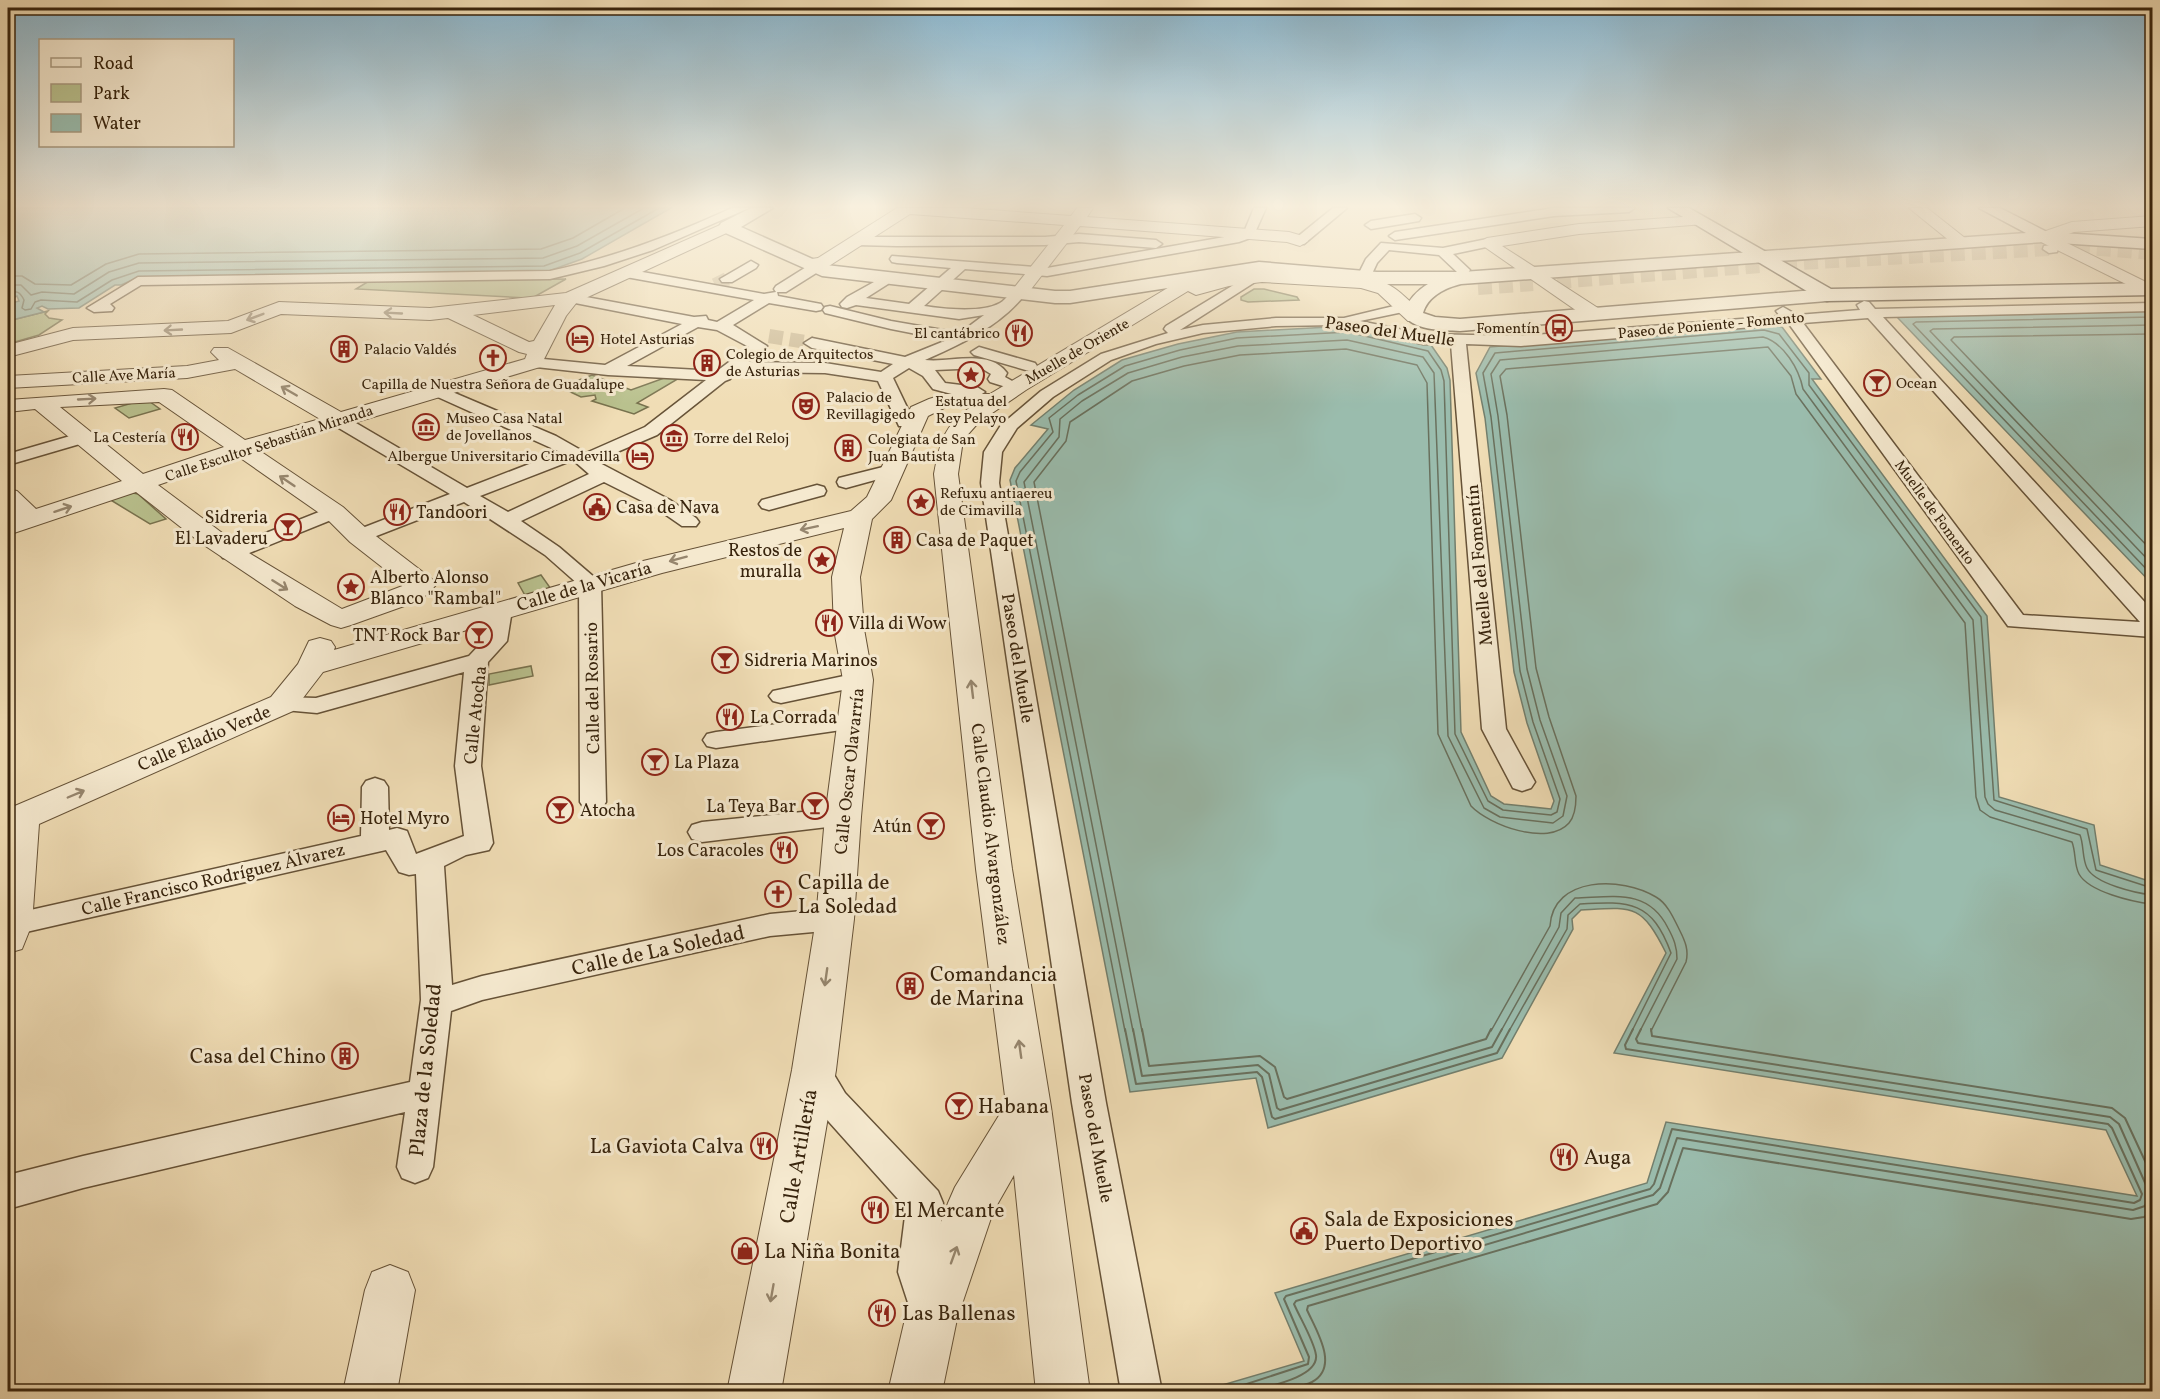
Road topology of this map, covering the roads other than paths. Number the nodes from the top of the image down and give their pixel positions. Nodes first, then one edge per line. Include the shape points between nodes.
1 (552, 273) edge
2 (575, 273) edge
3 (626, 273) edge
4 (628, 273) edge
5 (734, 273) tunnel mouth
6 (806, 273) edge
7 (863, 273) edge
8 (954, 273) edge
9 (1033, 273) edge
10 (1513, 273) edge
11 (1533, 273) tunnel mouth
12 (1788, 273) tunnel mouth
13 (2106, 273) edge
14 (1255, 274) junction
15 (1463, 274) junction
16 (1219, 277) junction
17 (883, 282) dead end
18 (712, 284) junction
19 (943, 284) junction
20 (1019, 293) junction
21 (1155, 293) junction
22 (748, 294) junction
23 (1852, 294) junction
24 (772, 295) junction
25 (1827, 295) junction
26 (2150, 295) edge
27 (562, 296) junction
28 (852, 300) junction
29 (1765, 300) junction
30 (722, 304) junction
31 (1004, 308) junction
32 (827, 309) junction
33 (912, 309) junction
34 (452, 312) junction
35 (1406, 313) junction
36 (1871, 313) junction
37 (648, 314) junction
38 (1594, 314) junction
39 (557, 316) junction
40 (1792, 318) junction
41 (1338, 321) junction
42 (690, 325) junction
43 (720, 326) junction
44 (231, 327) junction
45 (488, 329) junction
46 (73, 334) junction
47 (963, 338) junction
48 (1154, 340) junction
49 (1458, 341) junction
50 (1485, 341) joint
51 (812, 343) tunnel mouth
52 (8, 351) edge
53 (537, 355) junction
54 (989, 360) junction
55 (239, 362) junction
56 (909, 362) junction
57 (949, 366) junction
58 (1029, 366) dead end
59 (608, 370) junction
60 (729, 371) junction
61 (884, 377) junction
62 (8, 382) edge
63 (936, 382) junction
64 (437, 391) junction
65 (992, 392) junction
66 (40, 402) junction
67 (8, 406) edge
68 (338, 420) junction
69 (905, 422) dead end
70 (84, 436) junction
71 (241, 449) junction
72 (580, 457) junction
73 (8, 460) edge
74 (891, 470) junction
75 (605, 474) junction
76 (846, 482) dead end
77 (140, 484) junction
78 (817, 491) dead end
79 (465, 494) junction
80 (8, 496) edge
81 (769, 504) dead end
82 (334, 512) junction
83 (860, 517) junction
84 (31, 519) junction
85 (507, 520) junction
86 (689, 522) dead end
87 (8, 527) edge
88 (359, 536) junction
89 (230, 554) junction
90 (590, 584) junction
91 (501, 610) junction
92 (341, 620) junction
93 (2152, 623) edge
94 (2152, 630) edge
95 (477, 661) junction
96 (312, 666) junction
97 (858, 680) junction
98 (781, 696) dead end
99 (282, 704) junction
100 (854, 722) junction
101 (716, 740) dead end
102 (1522, 782) dead end
103 (375, 787) dead end
104 (593, 802) dead end
105 (12, 813) edge
106 (843, 817) junction
107 (702, 832) dead end
108 (375, 843) junction
109 (416, 858) junction
110 (834, 919) junction
111 (10, 931) edge
112 (436, 1003) junction
113 (814, 1070) junction
114 (424, 1093) junction
115 (1029, 1107) junction
116 (415, 1167) dead end
117 (8, 1192) edge
118 (390, 1290) dead end
119 (931, 1318) junction
120 (370, 1392) edge
121 (754, 1392) edge
122 (915, 1392) edge
123 (1062, 1392) edge
124 (1142, 1392) edge

1 - 46 street via 138,280 94,308 104,312
2 - 27 street via 592,276
3 - 27 street
4 - 18 street
5 - 18 street
6 - 24 street
7 - 19 street
8 - 19 street
9 - 20 street
10 - 15 street
11 - 38 street
12 - 25 street
13 - 26 street
14 - 15 street via 1370,278
14 - 16 street
14 - 48 street
15 - 35 street via 1438,285 1421,297 1413,312
16 - 21 street
16 - 35 street via 1274,276 1369,285 1388,291
17 - 28 street
18 - 22 street
18 - 37 street
19 - 20 street
19 - 33 street
20 - 21 street via 1070,297
20 - 31 street
21 - 65 street, Muelle de Oriente
22 - 24 street
22 - 30 street
23 - 25 street
23 - 26 street
23 - 36 street
24 - 30 street
24 - 32 street
24 - 43 street
25 - 29 street
26 - 36 street, Paseo de Poniente - Fomento
27 - 34 street
27 - 37 street
27 - 39 street
28 - 32 street
28 - 33 street
29 - 38 street
29 - 40 street, Muelle de Fomento
30 - 37 street
30 - 42 street
31 - 33 street via 959,315
31 - 47 street
32 - 47 street
34 - 39 street
34 -> 44 street via 417,315 279,308
34 - 45 street
35 - 38 street via 1432,324 1460,325
35 - 41 street
36 - 40 street, Paseo de Poniente - Fomento
36 - 93 street
37 - 42 street
39 - 45 street
39 - 53 street
40 - 50 street, Paseo de Poniente - Fomento
40 - 94 street, Muelle de Fomento via 2016,621
41 - 48 street, Paseo del Muelle via 1241,324
41 - 49 street, Paseo del Muelle via 1423,339
42 - 43 street
42 - 59 street
43 - 60 street via 762,340
44 -> 46 street
44 - 55 street via 218,350
45 - 53 street
46 - 52 street
47 - 54 street via 970,348
47 - 56 street
48 - 124 street, Paseo del Muelle via 1106,357 1047,394 1010,425 993,452 990,483 1089,1103
49 - 50 street, Paseo del Muelle
49 - 102 street, Muelle del Fomentín via 1494,729
51 - 56 street
53 - 59 street
53 - 64 street, Calle Escultor Sebastián Miranda
54 - 57 street
54 - 58 street
54 - 65 street via 999,373
55 - 62 street, Calle Ave María via 187,372
68 -> 55 street
56 - 57 street
56 - 61 street
56 - 63 street
57 - 63 street
59 - 60 street
60 - 61 street via 825,368
60 - 72 street via 651,431
61 - 63 street
61 - 69 street
63 - 65 street via 959,391
64 - 68 street, Calle Escultor Sebastián Miranda
64 - 72 street via 514,423
65 - 74 street via 946,399 919,412
115 -> 65 street, Calle Claudio Alvargonzález via 994,869 946,474 952,439
66 - 67 street
66 - 70 street
66 -> 71 street via 164,395
68 - 71 street, Calle Escultor Sebastián Miranda
68 - 79 street
70 - 73 street
70 - 77 street
71 - 77 street, Calle Escultor Sebastián Miranda
82 -> 71 street
72 - 75 street
72 - 79 street
74 - 76 street
74 - 83 street via 878,500
75 - 85 street
75 - 86 street
84 -> 77 street, Calle Escultor Sebastián Miranda
77 - 89 street
78 - 81 street
79 - 85 street
79 - 88 street
80 - 84 street
82 - 88 street
82 - 89 street
83 -> 90 street, Calle de la Vicaría via 735,544
83 - 97 street, Calle Oscar Olavarría via 846,577 849,629
84 - 87 street, Calle Escultor Sebastián Miranda
85 - 90 street
88 - 92 street via 422,585 411,594
89 -> 92 street
90 - 91 street, Calle de la Vicaría
90 - 104 street, Calle del Rosario
91 - 95 street, Calle Atocha via 496,641
91 - 96 street, Calle de la Vicaría
92 - 96 street via 317,652
95 - 99 street, Calle Eladio Verde via 317,706
95 - 109 street, Calle Atocha via 468,766 478,843
96 - 99 street
97 - 98 street
97 - 100 street, Calle Oscar Olavarría
105 -> 99 street, Calle Eladio Verde
100 - 101 street
100 - 106 street, Calle Oscar Olavarría
103 - 108 street
105 - 111 street
106 - 107 street
106 - 110 street, Calle Oscar Olavarría
108 - 109 street, Calle Francisco Rodríguez Álvarez via 397,838
108 - 111 street, Calle Francisco Rodríguez Álvarez
109 - 112 street, Plaza de la Soledad
110 - 112 street, Calle de La Soledad via 770,925 482,988
110 -> 113 street, Calle Artillería
112 - 114 street, Plaza de la Soledad
113 - 119 street via 833,1103 925,1203 917,1272
113 -> 121 street, Calle Artillería
114 - 116 street, Plaza de la Soledad
114 - 117 street
119 -> 115 street via 972,1203
115 - 123 street, Calle Claudio Alvargonzález
118 - 120 street
119 - 122 street

